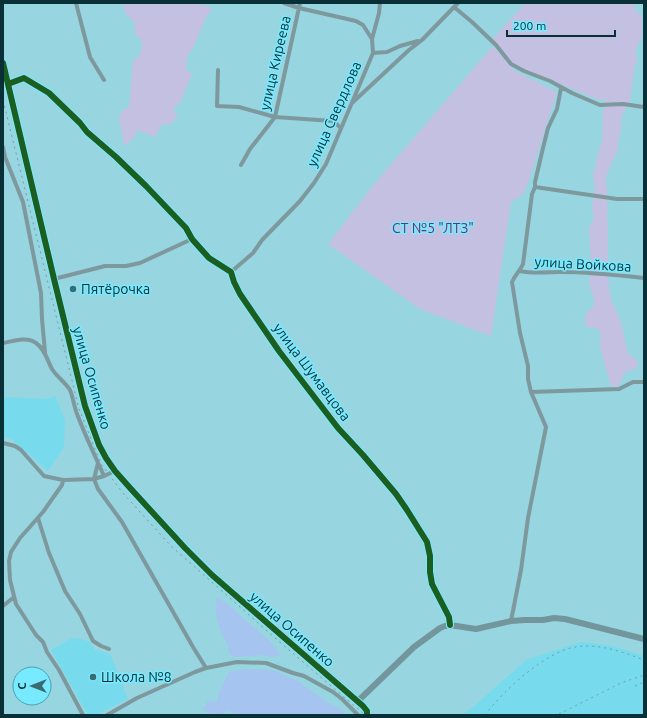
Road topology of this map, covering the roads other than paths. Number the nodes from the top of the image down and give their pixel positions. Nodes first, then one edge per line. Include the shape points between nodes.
1 (76, 3) edge
2 (284, 3) edge
3 (380, 3) edge
4 (300, 5) edge
5 (456, 5) edge
6 (372, 39) junction
7 (422, 40) junction
8 (373, 53) junction
9 (3, 63) edge
10 (218, 70) dead end
11 (104, 80) dead end
12 (8, 84) junction
13 (561, 88) junction
14 (350, 104) junction
15 (644, 107) edge
16 (275, 117) junction
17 (340, 128) junction
18 (3, 147) edge
19 (241, 165) dead end
20 (535, 188) junction
21 (644, 199) edge
22 (192, 240) junction
23 (520, 271) junction
24 (231, 272) junction
25 (644, 278) edge
26 (54, 279) junction
27 (3, 343) edge
28 (45, 352) junction
29 (644, 382) edge
30 (531, 392) junction
31 (3, 443) edge
32 (98, 463) junction
33 (115, 471) junction
34 (104, 476) junction
35 (94, 479) junction
36 (63, 480) junction
37 (38, 518) junction
38 (14, 597) junction
39 (3, 606) edge
40 (511, 621) junction
41 (450, 626) junction
42 (644, 639) edge
43 (109, 649) dead end
44 (206, 668) junction
45 (358, 701) junction
46 (83, 715) edge
47 (106, 715) edge
48 (358, 715) edge
49 (367, 715) edge

1 - 11 street via 90,57
2 - 4 street
3 - 6 street, улица Свердлова
4 - 6 street via 356,21 364,25
4 - 16 street, улица Киреева
5 - 7 street
5 - 13 street via 511,64
6 - 8 street, улица Свердлова
7 - 8 street via 387,52
7 - 14 street
8 - 14 street, улица Свердлова
9 - 12 street, улица Осипенко
10 - 16 street via 217,106 239,107
12 - 22 street via 24,78 50,93 87,132 146,186 186,228
12 - 26 street, улица Осипенко
13 - 15 street via 600,105 623,104
13 - 20 street via 557,109 548,128
14 - 17 street, улица Свердлова
16 - 17 street via 333,122
16 - 19 street, улица Киреева
17 - 24 street, улица Свердлова via 326,164 314,184 253,253
18 - 28 street via 23,202 41,293
20 - 21 street via 618,199
20 - 23 street
22 - 24 street via 209,258
22 - 26 street via 140,264 105,266
23 - 25 street, улица Войкова
23 - 30 street via 512,282
24 - 41 street, улица Шумавцова via 240,294 279,351 338,428 396,494 427,542 432,584 449,617
26 - 33 street, улица Осипенко via 85,406 99,445
27 - 28 street via 29,340
28 - 32 street via 52,368 70,391
29 - 30 street via 633,382 619,389
30 - 40 street via 546,427
31 - 36 street via 21,450 44,476
32 - 34 street
32 - 35 street
33 - 34 street
33 - 45 street, улица Осипенко via 212,575
34 - 35 street
35 - 36 street
35 - 44 street via 98,489 122,522
36 - 37 street
37 - 38 street via 11,552 10,580
37 - 43 street via 49,553 93,642
38 - 39 street
38 - 46 street
40 - 41 street via 476,629
40 - 42 street via 565,619
41 - 45 street via 440,628 414,647
44 - 47 street via 148,693
44 - 48 street via 237,662 266,663 304,676 333,692
45 - 49 street, улица Осипенко via 367,711

